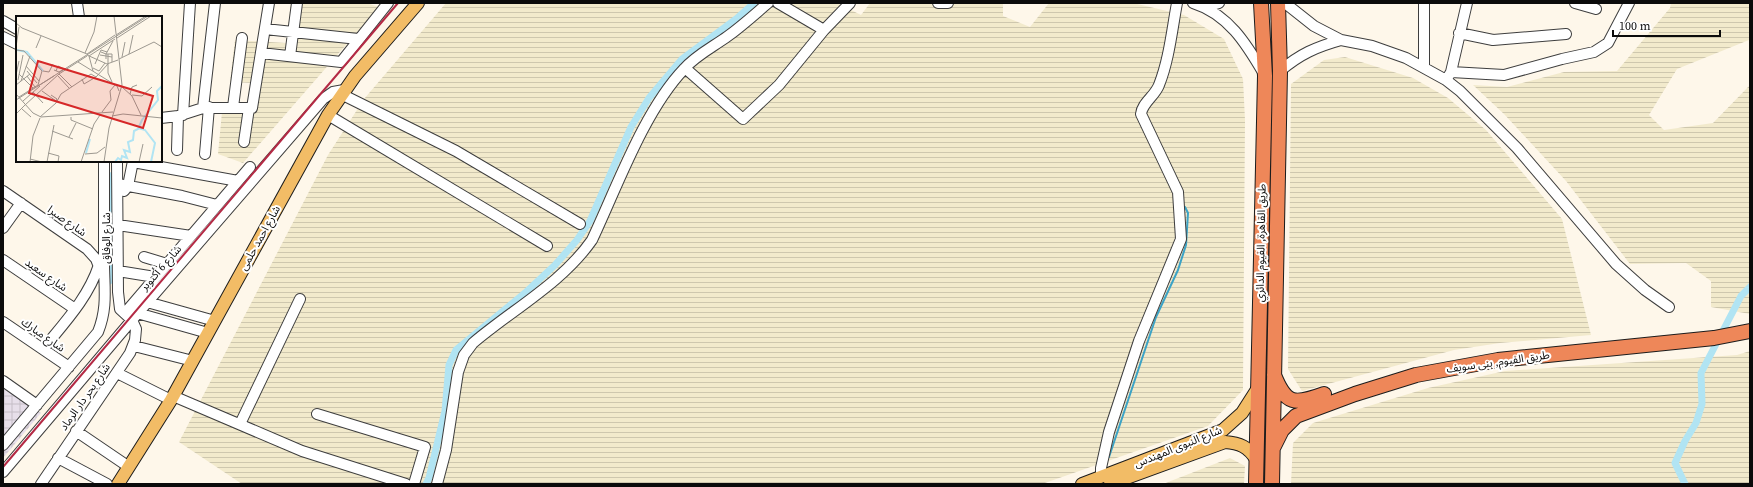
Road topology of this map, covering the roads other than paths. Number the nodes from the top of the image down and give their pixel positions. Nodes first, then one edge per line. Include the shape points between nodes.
1 (77, 3) edge
2 (190, 3) edge
3 (215, 3) edge
4 (269, 3) edge
5 (297, 3) edge
6 (386, 3) edge
7 (418, 3) edge
8 (768, 3) edge
9 (778, 3) edge
10 (850, 3) edge
11 (938, 3) edge
12 (948, 3) edge
13 (1177, 3) edge
14 (1193, 3) edge
15 (1219, 3) edge
16 (1261, 3) edge
17 (1278, 3) edge
18 (1285, 3) edge
19 (1424, 3) edge
20 (1466, 3) edge
21 (1575, 3) edge
22 (1629, 3) edge
23 (1206, 7) junction
24 (1596, 9) dead end
25 (79, 16) edge
26 (3, 21) edge
27 (16, 28) edge
28 (265, 29) junction
29 (824, 30) junction
30 (293, 32) junction
31 (1459, 33) junction
32 (1566, 34) dead end
33 (3, 37) edge
34 (242, 38) dead end
35 (358, 39) junction
36 (1341, 40) junction
37 (16, 44) edge
38 (261, 53) junction
39 (290, 56) junction
40 (1424, 67) junction
41 (684, 68) junction
42 (1280, 71) junction
43 (1265, 76) junction
44 (1448, 76) junction
45 (343, 92) junction
46 (233, 107) junction
47 (206, 108) junction
48 (249, 108) junction
49 (328, 115) junction
50 (180, 116) junction
51 (162, 118) edge
52 (244, 142) dead end
53 (177, 150) dead end
54 (205, 154) dead end
55 (104, 162) edge
56 (117, 162) edge
57 (133, 162) edge
58 (250, 167) dead end
59 (238, 181) junction
60 (123, 185) junction
61 (3, 191) edge
62 (21, 203) junction
63 (217, 205) junction
64 (580, 224) dead end
65 (118, 225) junction
66 (3, 228) edge
67 (190, 236) junction
68 (547, 246) dead end
69 (144, 256) dead end
70 (1260, 256) junction
71 (1278, 256) junction
72 (3, 260) edge
73 (167, 264) junction
74 (99, 265) junction
75 (118, 271) junction
76 (155, 277) junction
77 (104, 282) junction
78 (118, 292) junction
79 (104, 293) junction
80 (300, 299) dead end
81 (147, 302) junction
82 (1669, 307) dead end
83 (75, 310) junction
84 (131, 315) junction
85 (215, 321) junction
86 (3, 322) edge
87 (1748, 331) edge
88 (208, 333) junction
89 (134, 346) junction
90 (43, 349) junction
91 (193, 361) junction
92 (69, 367) junction
93 (117, 372) junction
94 (1274, 375) junction
95 (3, 381) edge
96 (1258, 388) junction
97 (172, 398) junction
98 (37, 405) junction
99 (317, 414) dead end
100 (240, 424) junction
101 (76, 430) junction
102 (3, 445) edge
103 (1273, 448) junction
104 (58, 458) junction
105 (1256, 460) junction
106 (129, 466) junction
107 (3, 472) edge
108 (1104, 482) edge
109 (44, 483) edge
110 (107, 484) edge
111 (118, 484) edge
112 (406, 484) edge
113 (414, 484) edge
114 (437, 484) edge
115 (1082, 484) edge
116 (1256, 484) edge
117 (1272, 484) edge

1 - 25 street
2 - 50 street
3 - 47 street
4 - 28 street
5 - 30 street
6 - 35 street
7 - 45 main road, شارع احمد حلمى
8 - 41 street via 734,33
9 - 29 street
10 - 29 street
11 - 12 street
13 - 108 street via 1158,87 1141,114 1178,192 1181,238 1137,347 1109,432 1101,468
14 - 23 street
15 - 23 street
16 - 43 highway, طريق القاهرة, الفيوم الدائري
17 - 42 highway, طريق القاهرة, الفيوم الدائري
18 - 36 street via 1314,26
19 - 40 street
20 - 31 street
21 - 24 street
22 - 44 street via 1608,43 1594,52 1504,75
23 - 43 street via 1230,25 1250,49
26 - 27 street
28 - 30 street
28 - 38 street
29 - 41 street via 779,85 742,119
30 - 35 street
30 - 39 street
31 - 32 street via 1493,40
31 - 44 street
33 - 37 street
34 - 46 street
35 - 39 street via 341,62
36 - 40 street via 1372,46
36 - 42 street via 1296,57
38 - 39 street
38 - 48 street via 252,108
40 - 44 street
41 - 114 street via 655,108 584,252 473,343 464,355 454,389 446,450
42 - 71 highway, طريق القاهرة, الفيوم الدائري
43 - 70 highway, طريق القاهرة, الفيوم الدائري
44 - 82 street via 1517,148 1616,264
45 - 49 main road, شارع احمد حلمى
45 - 64 street via 456,151
45 - 81 street, شارع 6 أكتوبر via 333,92 323,99
46 - 47 street
46 - 48 street
47 - 50 street
47 - 54 street
48 - 52 street
49 - 68 street
49 - 85 main road, شارع احمد حلمى
50 - 51 street
50 - 53 street
55 - 77 street, شارع الوفاق
56 - 60 street
57 - 59 street
57 - 60 street
58 - 59 street, شارع 6 أكتوبر
59 - 63 street, شارع 6 أكتوبر
60 - 63 street
60 - 65 street, شارع الوفاق via 118,200
61 - 62 street, شارع صبرا
62 - 66 street
62 - 74 street, شارع صبرا via 87,249
63 - 67 street, شارع 6 أكتوبر
65 - 67 street
65 - 75 street, شارع الوفاق
67 - 73 street, شارع 6 أكتوبر
69 - 73 street
70 - 71 highway
70 - 96 highway, طريق القاهرة, الفيوم الدائري
71 - 94 highway, طريق القاهرة, الفيوم الدائري
72 - 83 street, شارع سعيد
73 - 76 street, شارع 6 أكتوبر
74 - 77 street, شارع صبرا
74 - 83 street via 91,286
75 - 76 street
75 - 78 street, شارع الوفاق
76 - 84 street, شارع 6 أكتوبر
77 - 79 street, شارع الوفاق
78 - 79 street
78 - 84 street, شارع الوفاق via 119,306
79 - 92 street, شارع الوفاق via 105,313 98,332
80 - 100 street
81 - 84 street, شارع 6 أكتوبر
81 - 85 street
83 - 90 street
84 - 88 street
84 - 89 street, شارع بحر دار الرماد via 136,328
84 - 107 street, شارع 6 أكتوبر
85 - 88 main road, شارع احمد حلمى
86 - 90 street, شارع مبارك
87 - 94 highway, طريق الفيوم, بنى سويف via 1714,330 1653,335 1474,354 1413,367 1297,402 1286,398
87 - 103 highway, طريق الفيوم, بنى سويف via 1714,338 1498,360 1416,375 1296,416 1282,430
88 - 91 main road, شارع احمد حلمى
89 - 91 street
89 - 93 street, شارع بحر دار الرماد
90 - 92 street, شارع مبارك
91 - 97 main road, شارع احمد حلمى
92 - 98 street, شارع الوفاق
93 - 97 street
93 - 101 street, شارع بحر دار الرماد
94 - 103 highway, طريق القاهرة, الفيوم الدائري
95 - 98 street
96 - 105 highway, طريق القاهرة, الفيوم الدائري
96 - 108 main road, شارع النبوى المهندس via 1242,413 1223,430
97 - 100 street
97 - 106 main road, شارع احمد حلمى
98 - 102 street, شارع الوفاق
99 - 113 street via 425,447
100 - 112 street via 302,451
101 - 104 street, شارع بحر دار الرماد
101 - 106 street
103 - 117 highway, طريق القاهرة, الفيوم الدائري
104 - 109 street, شارع بحر دار الرماد
104 - 110 street
105 - 108 main road, شارع النبوى المهندس via 1247,447 1225,442
105 - 116 highway, طريق القاهرة, الفيوم الدائري
106 - 111 main road, شارع احمد حلمى
108 - 115 main road, شارع النبوى المهندس

